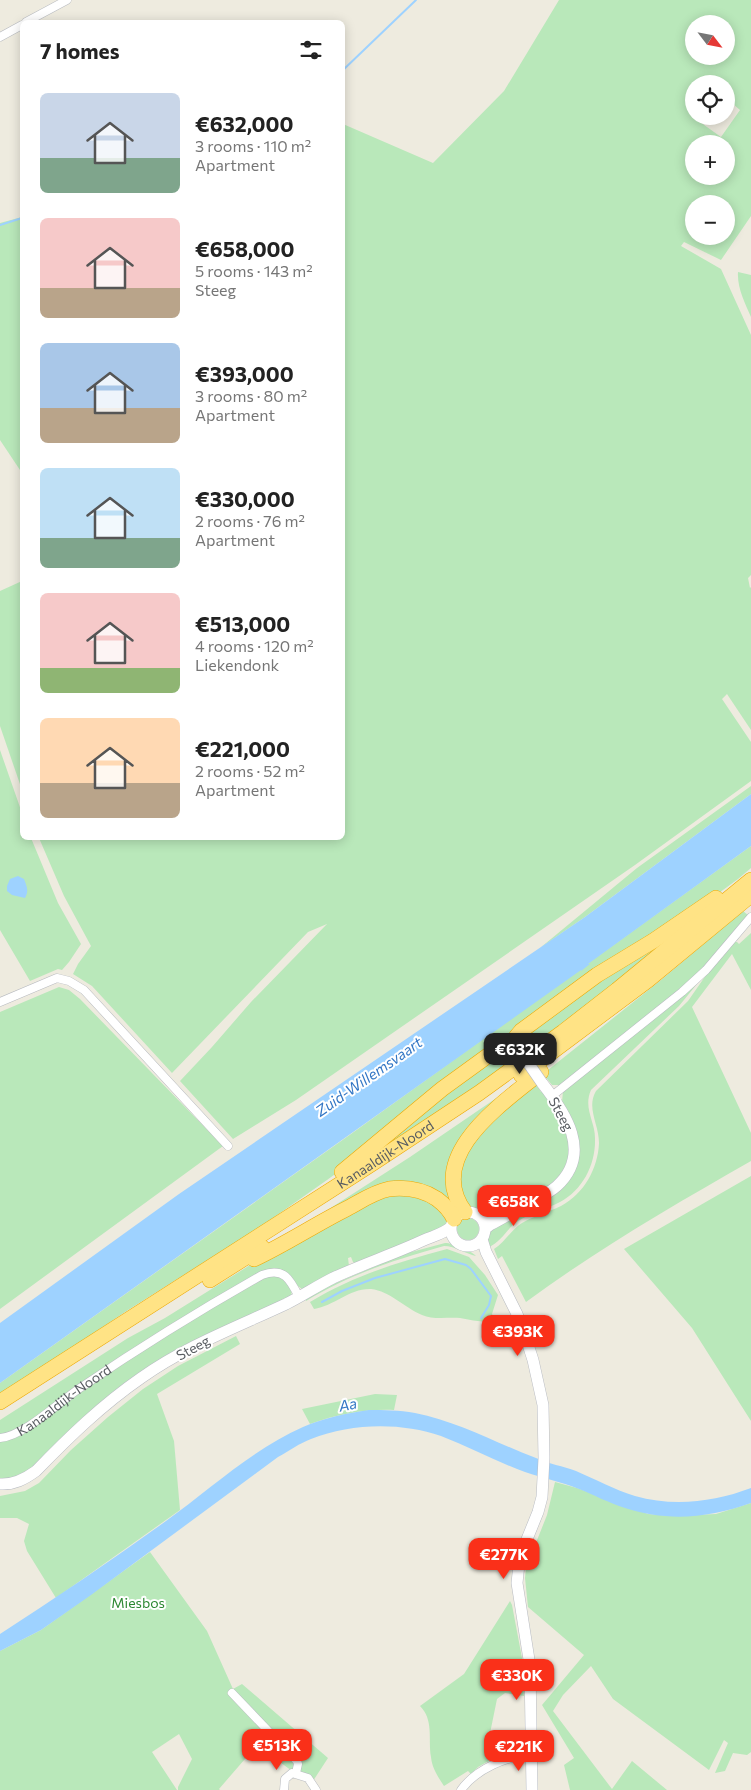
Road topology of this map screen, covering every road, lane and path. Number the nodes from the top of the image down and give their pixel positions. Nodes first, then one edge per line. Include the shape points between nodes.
1 (67, 0) edge
2 (30, 20) edge
3 (20, 25) edge
4 (0, 37) edge
5 (751, 875) edge
6 (751, 880) edge
7 (751, 895) edge
8 (751, 917) edge
9 (0, 1002) edge
10 (603, 1015) junction
11 (517, 1048) junction
12 (552, 1096) junction
13 (228, 1146) dead end
14 (527, 1204) junction
15 (462, 1218) junction
16 (484, 1234) junction
17 (253, 1240) junction
18 (455, 1240) junction
19 (470, 1246) junction
20 (410, 1248) junction
21 (233, 1265) junction
22 (498, 1279) junction
23 (299, 1298) junction
24 (0, 1402) edge
25 (0, 1414) edge
26 (0, 1438) edge
27 (0, 1484) edge
28 (232, 1693) dead end
29 (532, 1754) junction
30 (296, 1773) junction
31 (284, 1790) edge
32 (316, 1790) edge
33 (461, 1790) edge
34 (532, 1790) edge

1 - 2 street
3 - 4 street
5 - 11 highway via 597,975 521,1031 516,1037
6 - 17 highway, Kanaaldijk-Noord via 550,1042 436,1122
7 - 10 highway, Kanaaldijk-Noord
8 - 12 street via 706,970
9 - 13 street via 58,978 84,990
10 - 15 highway via 589,1032 479,1125 466,1140 457,1158 454,1178
10 - 21 highway, Kanaaldijk-Noord via 486,1100
11 - 12 main road, Steeg, bridge
11 - 17 highway via 508,1043 499,1047
12 - 14 main road, Steeg via 570,1126 573,1160 557,1186
14 - 15 main road, Steeg via 487,1216
14 - 16 main road, Steeg via 490,1225
15 - 16 main road via 484,1222
15 - 18 main road via 451,1234
15 - 20 main road, Steeg via 446,1231
15 - 21 highway via 427,1194 392,1189 369,1196 256,1258
16 - 19 main road via 477,1244
16 - 22 main road
17 - 24 highway, Kanaaldijk-Noord
18 - 19 main road
18 - 20 main road, Steeg
19 - 22 main road
20 - 23 main road, Steeg via 366,1263
21 - 25 highway, Kanaaldijk-Noord
22 - 29 main road via 517,1314 533,1360 543,1405 542,1497 518,1564 517,1583 530,1666
23 - 26 street, Kanaaldijk-Noord via 283,1274 272,1271 262,1275 142,1346 15,1435
23 - 27 main road, Steeg via 209,1339 142,1377 102,1407 36,1471 14,1483
28 - 30 street via 297,1761
29 - 33 street via 517,1755 488,1767
29 - 34 main road
30 - 31 street via 285,1779
30 - 32 street via 308,1778

